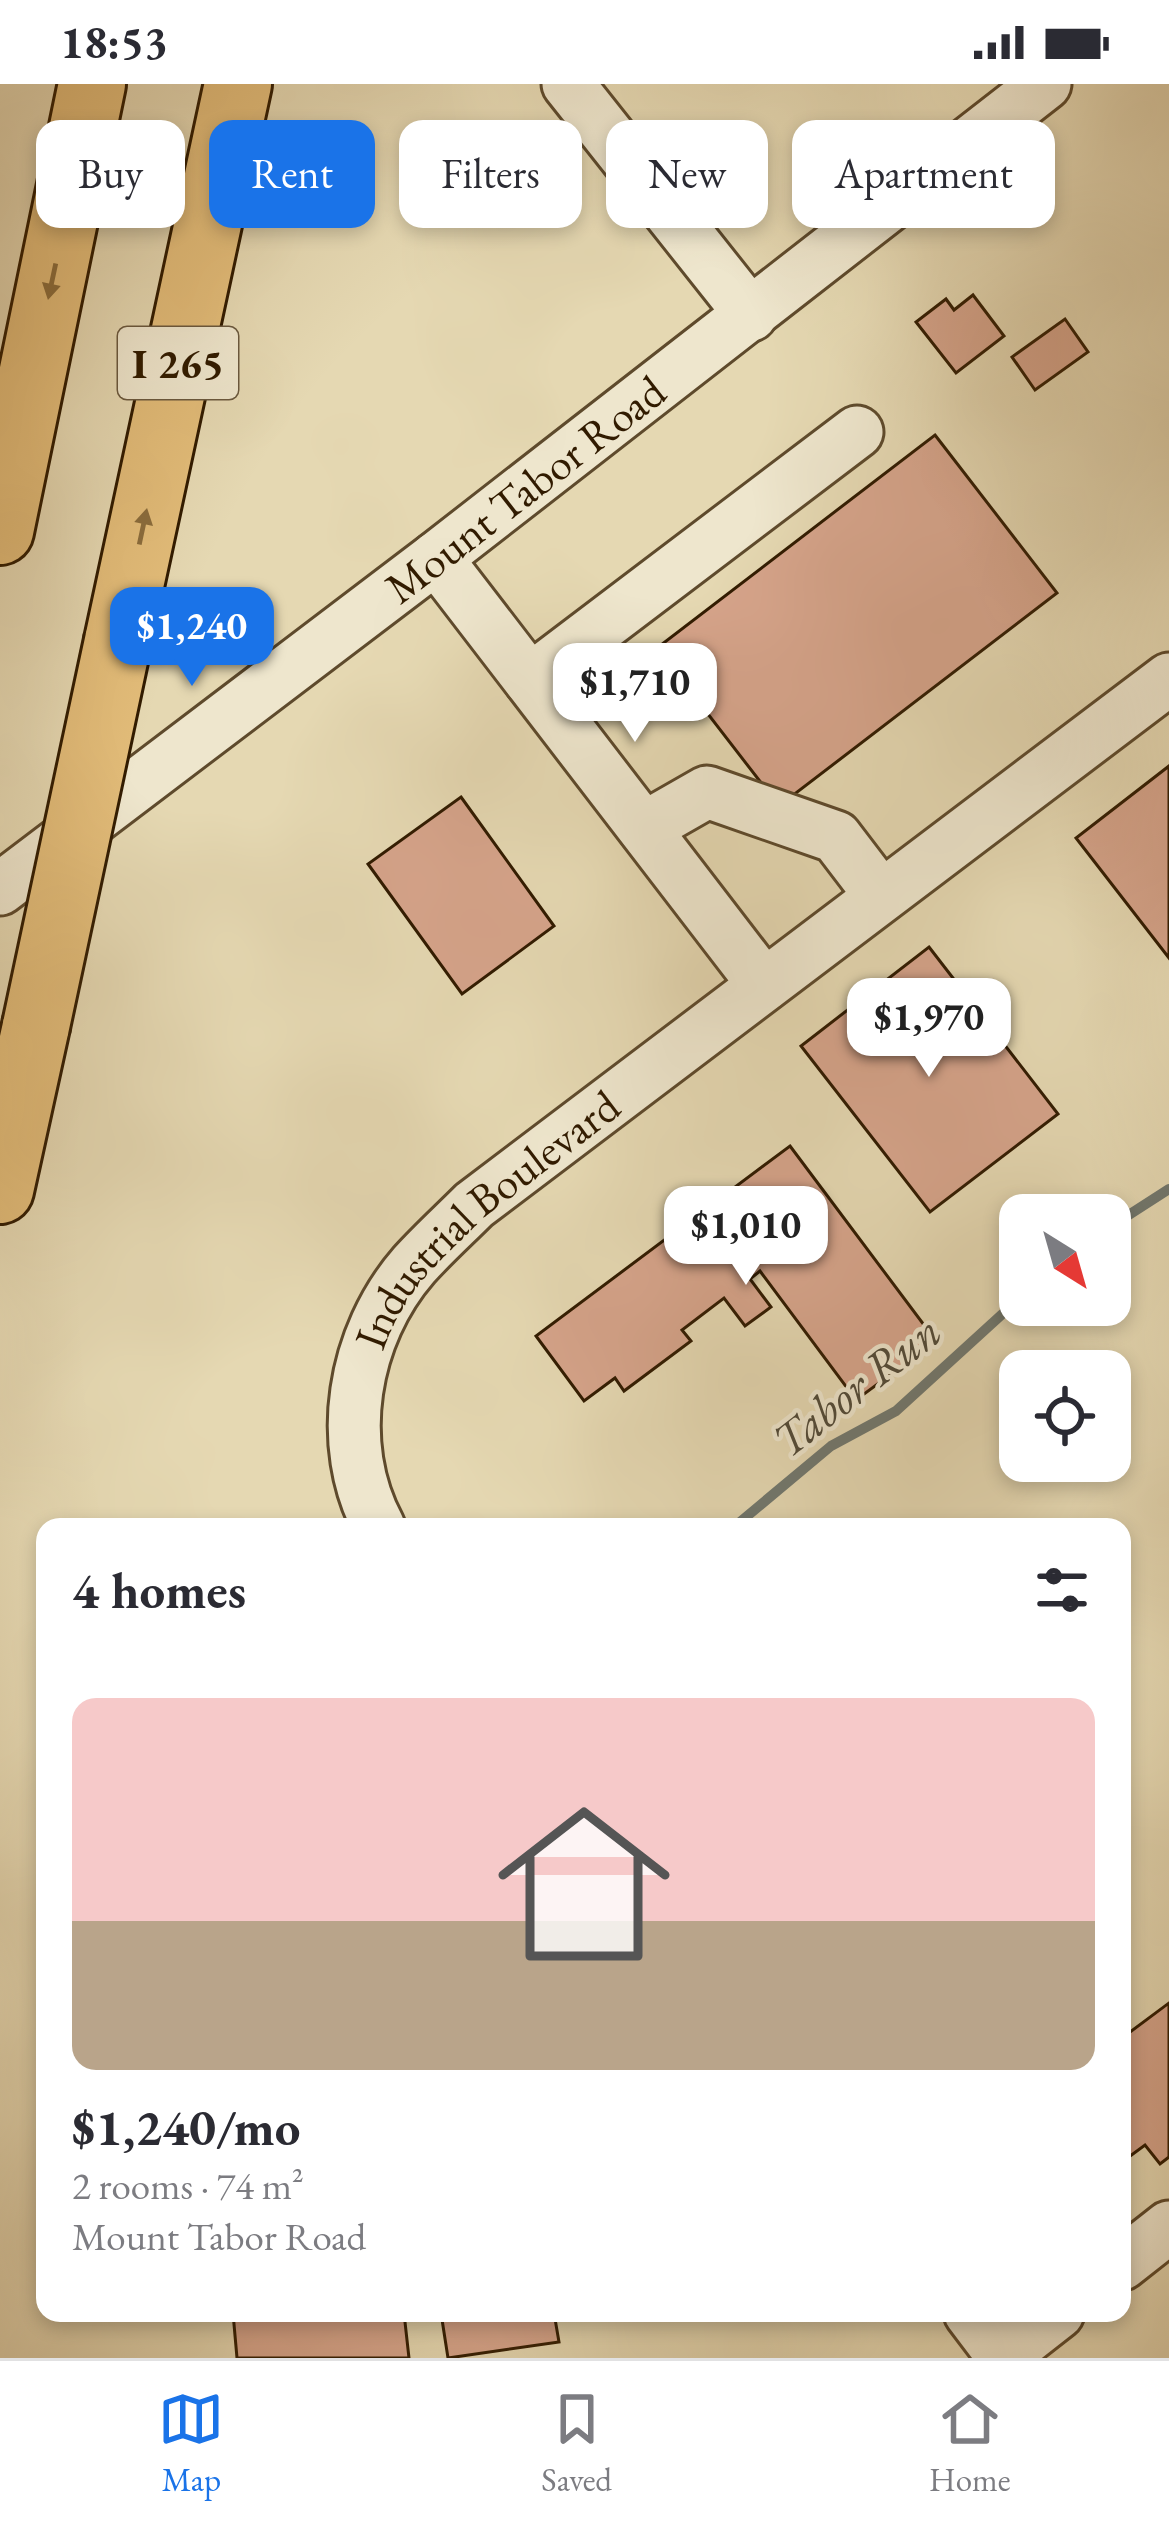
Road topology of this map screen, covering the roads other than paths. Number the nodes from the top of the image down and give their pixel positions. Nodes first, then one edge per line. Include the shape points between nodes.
1 (92, 84) edge
2 (238, 84) edge
3 (568, 84) edge
4 (1045, 84) edge
5 (751, 315) junction
6 (857, 432) dead end
7 (0, 531) edge
8 (436, 558) junction
9 (1169, 679) edge
10 (530, 680) junction
11 (644, 828) junction
12 (0, 889) edge
13 (881, 896) junction
14 (764, 985) junction
15 (0, 1190) edge
16 (375, 1518) edge
17 (1169, 2227) edge
18 (1131, 2257) edge
19 (977, 2322) edge
20 (1047, 2322) edge
21 (1004, 2357) edge

1 -> 7 highway
15 -> 2 highway, I 265, bridge
3 - 5 street
4 - 5 street, Mount Tabor Road
5 - 8 street, Mount Tabor Road
6 - 10 street
8 - 10 street
8 - 12 street, Mount Tabor Road
9 - 13 street, Industrial Boulevard
10 - 11 street
11 - 13 street via 707,792 836,837
11 - 14 street
13 - 14 street, Industrial Boulevard
14 - 16 street, Industrial Boulevard via 474,1205 412,1267 369,1341 358,1382 358,1468
17 - 18 street
19 - 21 street
20 - 21 street

